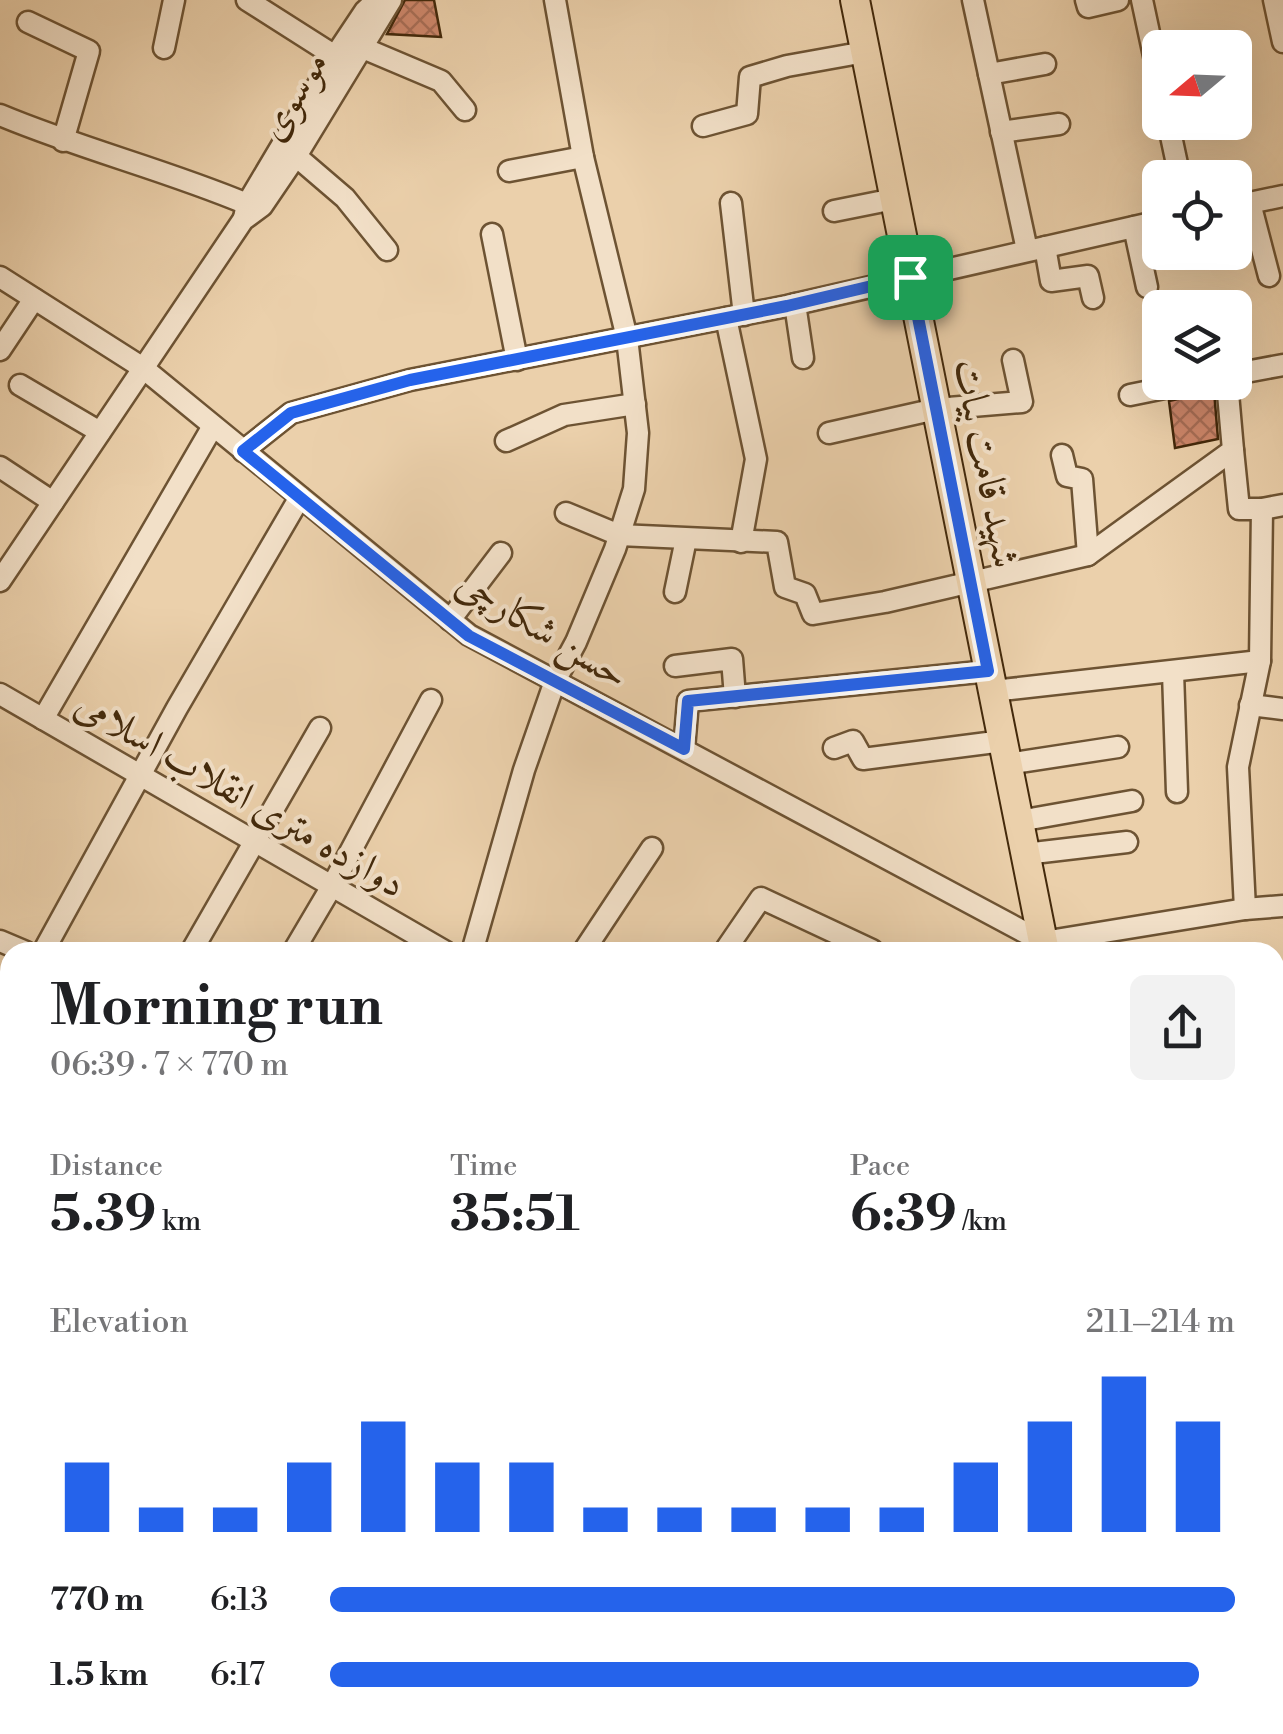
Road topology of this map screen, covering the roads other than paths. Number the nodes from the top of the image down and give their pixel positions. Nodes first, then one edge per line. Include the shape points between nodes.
1 (174, 0) edge
2 (247, 0) edge
3 (377, 0) edge
4 (392, 0) edge
5 (555, 0) edge
6 (855, 0) edge
7 (973, 0) edge
8 (1086, 0) edge
9 (1118, 0) edge
10 (1142, 0) edge
11 (1274, 0) edge
12 (28, 22) dead end
13 (1148, 30) edge
14 (1283, 42) edge
15 (164, 48) dead end
16 (363, 48) junction
17 (865, 52) junction
18 (335, 56) junction
19 (1045, 64) dead end
20 (989, 74) junction
21 (465, 110) dead end
22 (0, 115) edge
23 (1059, 124) dead end
24 (703, 126) dead end
25 (1002, 132) junction
26 (63, 142) junction
27 (296, 156) junction
28 (583, 157) junction
29 (509, 172) dead end
30 (1283, 196) edge
31 (894, 200) junction
32 (1252, 202) edge
33 (731, 203) dead end
34 (834, 210) dead end
35 (245, 212) junction
36 (1142, 224) edge
37 (1134, 226) junction
38 (1252, 230) edge
39 (492, 234) dead end
40 (1036, 248) junction
41 (387, 250) dead end
42 (1270, 276) dead end
43 (0, 277) edge
44 (910, 277) junction
45 (1147, 287) dead end
46 (1094, 298) dead end
47 (34, 299) junction
48 (795, 304) junction
49 (735, 317) junction
50 (627, 338) junction
51 (0, 350) edge
52 (803, 358) dead end
53 (516, 360) junction
54 (1013, 360) dead end
55 (1283, 365) edge
56 (143, 368) junction
57 (1252, 371) edge
58 (20, 385) dead end
59 (1142, 393) edge
60 (1130, 395) dead end
61 (1229, 400) edge
62 (634, 404) junction
63 (936, 409) junction
64 (213, 426) junction
65 (100, 432) junction
66 (829, 433) dead end
67 (506, 441) dead end
68 (1233, 450) junction
69 (243, 451) junction
70 (1062, 455) dead end
71 (0, 466) edge
72 (300, 497) junction
73 (53, 502) junction
74 (1272, 507) edge
75 (566, 512) dead end
76 (620, 535) junction
77 (686, 539) junction
78 (741, 542) junction
79 (501, 553) dead end
80 (1088, 555) junction
81 (0, 581) edge
82 (971, 582) junction
83 (675, 592) dead end
84 (1260, 607) junction
85 (1283, 609) edge
86 (450, 620) junction
87 (1260, 661) junction
88 (675, 666) dead end
89 (1173, 672) junction
90 (555, 681) junction
91 (991, 681) junction
92 (0, 694) edge
93 (734, 696) junction
94 (431, 700) dead end
95 (1250, 705) junction
96 (1283, 709) edge
97 (43, 719) junction
98 (320, 728) dead end
99 (1118, 747) dead end
100 (834, 748) dead end
101 (684, 749) junction
102 (1005, 752) junction
103 (140, 775) junction
104 (1177, 792) dead end
105 (1132, 801) dead end
106 (1019, 821) junction
107 (254, 841) junction
108 (1127, 842) dead end
109 (652, 848) dead end
110 (1025, 854) junction
111 (332, 886) junction
112 (1283, 906) edge
113 (1246, 909) junction
114 (48, 942) edge
115 (197, 942) edge
116 (299, 942) edge
117 (429, 942) edge
118 (475, 942) edge
119 (590, 942) edge
120 (731, 942) edge
121 (855, 942) edge
122 (1035, 942) edge
123 (1043, 942) edge
124 (1071, 942) edge

1 - 15 street
2 - 18 street
3 - 18 street, موسوی
4 - 16 street, موسوی
5 - 28 street
6 - 17 main road, شهید قامت بیات
7 - 20 street
8 - 9 street via 1088,6
10 - 13 street
11 - 14 street
12 - 26 street via 90,51
16 - 21 street via 441,81
16 - 27 street, موسوی
17 - 24 street via 750,77 747,114
17 - 31 main road, شهید قامت بیات
18 - 35 street, موسوی
19 - 20 street
20 - 25 street
22 - 26 street
23 - 25 street
25 - 40 street
26 - 35 street via 197,183
27 - 35 street, موسوی via 262,206
27 - 41 street via 345,198
28 - 29 street
28 - 50 street
30 - 32 street
31 - 34 street
31 - 44 main road, شهید قامت بیات
33 - 49 street
35 - 56 street, موسوی
36 - 37 street
37 - 40 street
37 - 45 street
38 - 42 street
39 - 53 street
40 - 44 street
40 - 46 street via 1051,282 1088,276
43 - 47 street, حسن شکارچی
44 - 48 street
44 - 63 main road, شهید قامت بیات
47 - 51 street
47 - 56 street, حسن شکارچی
48 - 49 street
48 - 52 street
49 - 50 street
49 - 78 street via 756,459
50 - 53 street
50 - 62 street
53 - 69 street via 291,413
54 - 63 street via 1022,402
55 - 57 street
56 - 64 street, حسن شکارچی
56 - 65 street, موسوی
58 - 65 street
59 - 60 street
61 - 68 street
62 - 67 street via 564,415
62 - 76 street via 634,489
63 - 66 street
63 - 82 main road, شهید قامت بیات
64 - 69 street, حسن شکارچی
64 - 97 street
65 - 73 street, موسوی
68 - 74 street via 1238,509
68 - 80 street
69 - 72 street, حسن شکارچی
70 - 80 street via 1067,476 1082,479
71 - 73 street
72 - 86 street, حسن شکارچی
72 - 103 street
73 - 81 street, موسوی
74 - 84 street
75 - 76 street
76 - 77 street
76 - 90 street
77 - 78 street
77 - 83 street
78 - 82 street via 776,542 786,587 804,594 813,614
79 - 86 street
80 - 82 street
82 - 91 main road, شهید قامت بیات
84 - 85 street
84 - 87 street
86 - 90 street, حسن شکارچی
87 - 89 street
87 - 95 street
88 - 93 street via 732,659
89 - 91 street
89 - 104 street
90 - 101 street, حسن شکارچی
90 - 118 street
91 - 93 street
91 - 102 main road, شهید قامت بیات
92 - 97 street, دوازده متری انقلاب اسلامی
93 - 101 street via 688,701
94 - 111 street
95 - 96 street
95 - 113 street via 1238,767
97 - 103 street, دوازده متری انقلاب اسلامی
98 - 107 street
99 - 102 street
100 - 102 street via 853,741 863,759
101 - 122 street, حسن شکارچی
102 - 106 main road, شهید قامت بیات
103 - 107 street, دوازده متری انقلاب اسلامی
103 - 114 street
105 - 106 street
106 - 110 main road, شهید قامت بیات
107 - 111 street, دوازده متری انقلاب اسلامی
107 - 115 street
108 - 110 street
109 - 119 street
110 - 123 main road, شهید قامت بیات
111 - 116 street
111 - 117 street, دوازده متری انقلاب اسلامی
112 - 113 street
113 - 124 street
120 - 121 street via 761,898

